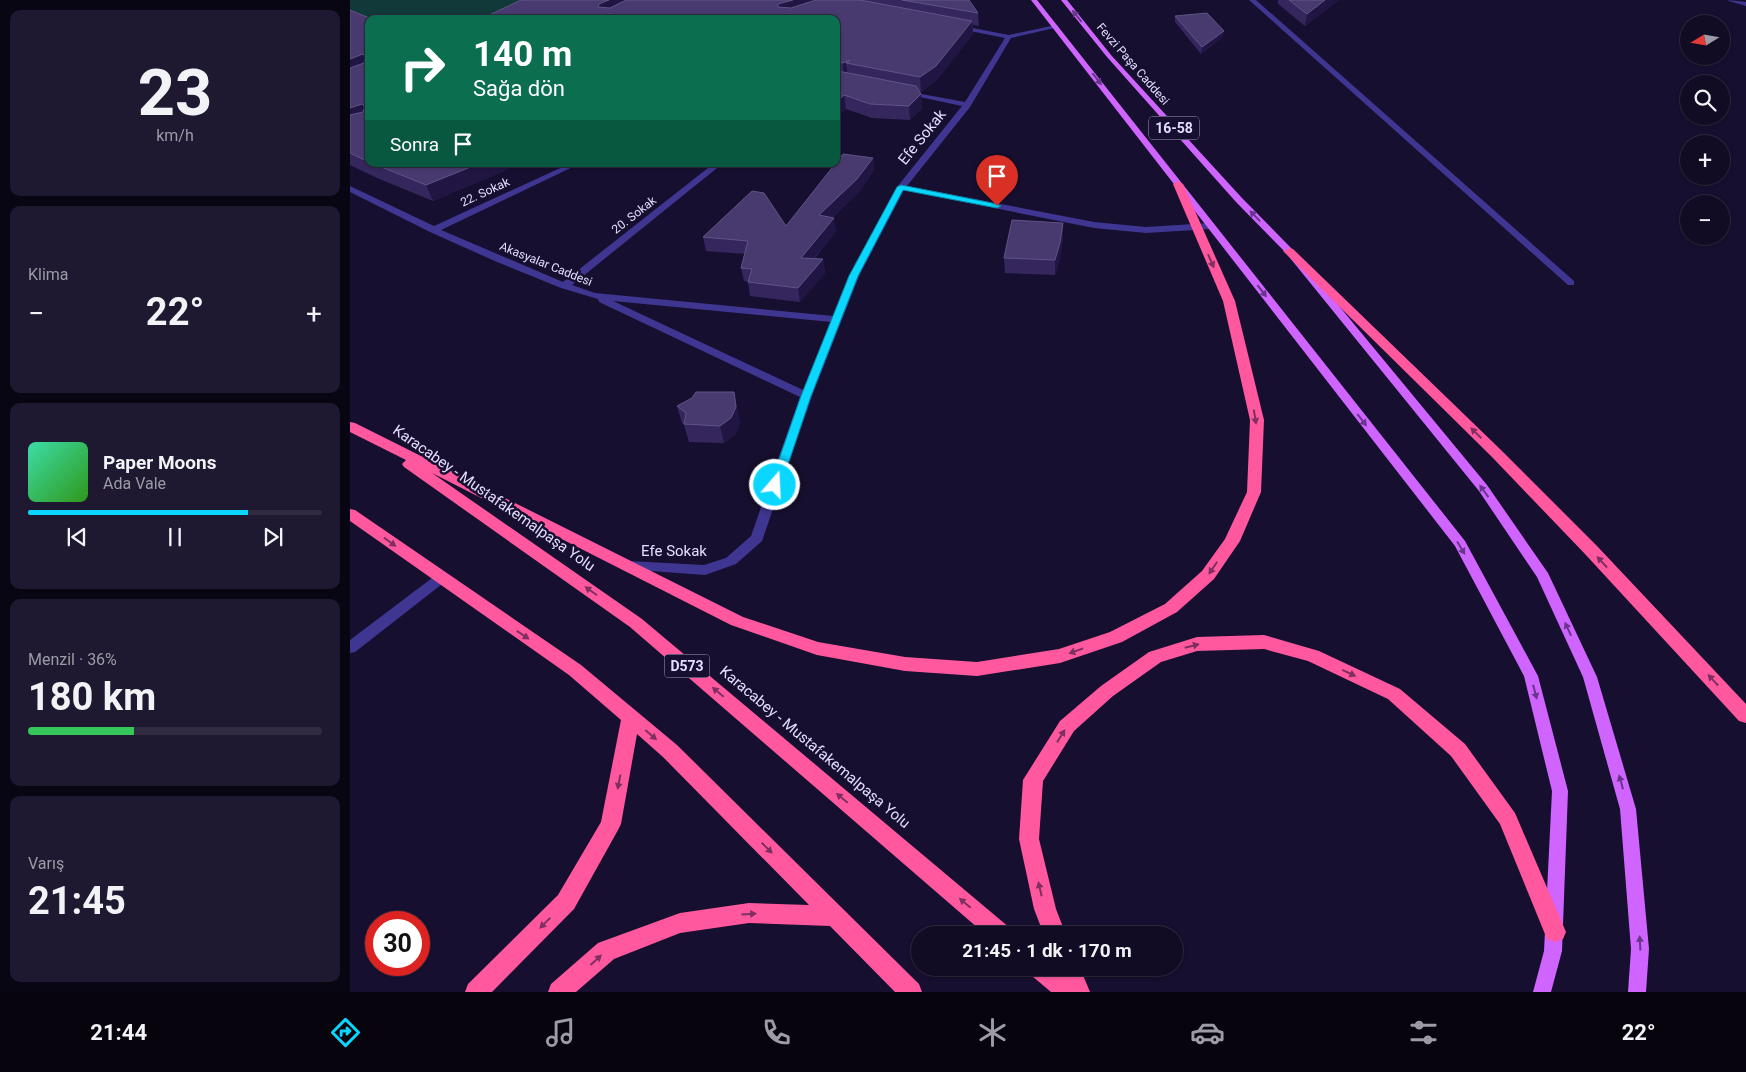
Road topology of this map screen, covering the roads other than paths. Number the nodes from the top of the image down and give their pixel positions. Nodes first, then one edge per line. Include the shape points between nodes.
1 (1034, 0) edge
2 (1064, 0) edge
3 (1252, 0) edge
4 (1731, 0) edge
5 (1746, 4) edge
6 (951, 26) edge
7 (1056, 27) junction
8 (1009, 37) junction
9 (892, 90) edge
10 (967, 105) junction
11 (569, 167) edge
12 (714, 167) edge
13 (1178, 184) joint
14 (901, 187) junction
15 (350, 189) edge
16 (1203, 227) junction
17 (433, 230) junction
18 (1288, 251) junction
19 (1571, 283) dead end
20 (564, 286) junction
21 (594, 296) junction
22 (836, 319) junction
23 (806, 396) junction
24 (357, 430) edge
25 (350, 514) edge
26 (628, 566) junction
27 (441, 578) junction
28 (350, 648) edge
29 (1746, 716) edge
30 (631, 717) junction
31 (834, 916) junction
32 (991, 926) edge
33 (1052, 926) edge
34 (1555, 932) junction
35 (1050, 976) edge
36 (1072, 976) edge
37 (476, 992) edge
38 (560, 992) edge
39 (911, 992) edge
40 (1069, 992) edge
41 (1079, 992) edge
42 (1542, 992) edge
43 (1637, 992) edge

1 - 7 main road, 16-58
18 -> 2 main road, Fevzi Paşa Caddesi / 16-58 via 1109,56
3 - 19 street
4 - 5 street
6 - 8 street
7 - 8 street
7 -> 13 main road, 16-58
8 - 10 street, Efe Sokak
9 - 10 street
10 - 14 street, Efe Sokak
11 - 17 street, 22. Sokak
12 - 20 street, 20. Sokak
13 - 16 highway
14 - 16 street via 1094,225 1146,230
14 - 22 street, Efe Sokak via 854,276
15 - 17 street, Akasyalar Caddesi
16 -> 26 highway via 1229,301 1257,420 1254,492 1232,541 1208,575 1171,608 1116,637 1060,656 977,669 905,664 817,648 737,621
16 -> 34 main road via 1460,544 1531,676 1560,791
17 - 20 street, Akasyalar Caddesi
29 -> 18 highway via 1496,453
43 -> 18 main road, Fevzi Paşa Caddesi via 1640,949 1628,808 1590,677 1543,576 1483,488
20 - 21 street, Akasyalar Caddesi
21 - 22 street, Akasyalar Caddesi
21 - 23 street
22 - 23 street, Efe Sokak
23 - 26 street, Efe Sokak via 757,538 732,561 705,570
24 - 26 highway
32 -> 24 highway, Karacabey - Mustafakemalpaşa Yolu / D573 via 636,622
25 -> 27 highway
27 - 28 street
27 -> 30 highway via 575,670
30 -> 31 highway via 670,751
30 -> 37 highway via 611,824 566,902
38 -> 31 highway via 606,951 680,923 749,913
31 - 39 highway
33 -> 34 highway via 1029,839 1033,780 1067,726 1107,691 1155,657 1197,644 1264,642 1314,656 1394,694 1458,750 1508,819
34 - 42 main road
35 - 40 highway
36 - 41 highway

